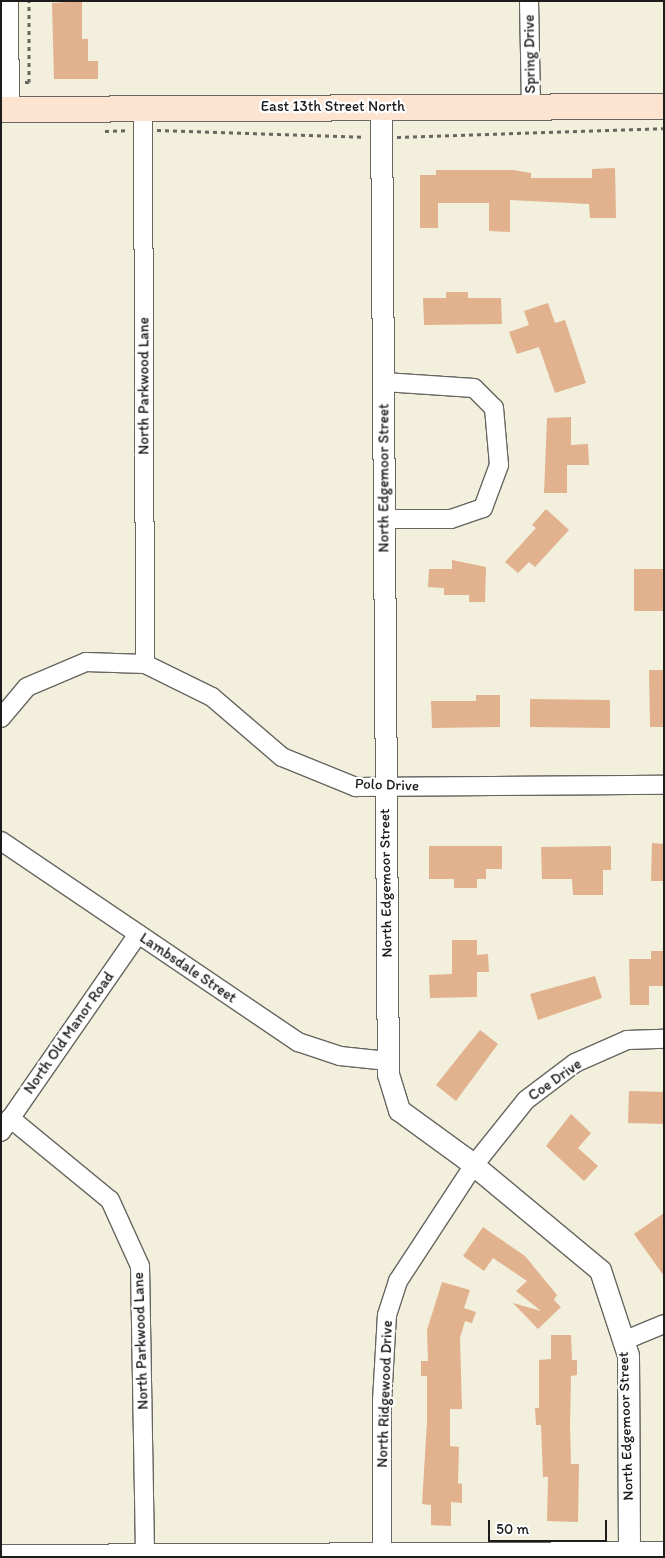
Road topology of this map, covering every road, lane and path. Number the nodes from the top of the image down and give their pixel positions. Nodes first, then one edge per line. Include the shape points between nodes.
1 (9, 1) edge
2 (529, 1) edge
3 (532, 106) junction
4 (664, 106) edge
5 (381, 107) junction
6 (6, 108) edge
7 (143, 119) junction
8 (664, 128) edge
9 (96, 131) dead end
10 (382, 137) junction
11 (384, 382) junction
12 (384, 519) junction
13 (145, 664) junction
14 (1, 718) edge
15 (664, 785) edge
16 (385, 786) junction
17 (1, 841) edge
18 (138, 934) junction
19 (664, 1039) edge
20 (388, 1061) junction
21 (6, 1125) edge
22 (474, 1165) junction
23 (664, 1324) edge
24 (623, 1341) junction
25 (664, 1551) edge
26 (1, 1554) edge
27 (382, 1554) edge
28 (629, 1554) edge
29 (145, 1555) edge

1 - 6 street
2 - 3 street, Spring Drive
3 - 4 main road, East 13th Street North
3 - 5 main road, East 13th Street North
5 - 7 main road, East 13th Street North
5 - 10 street, North Edgemoor Street
6 - 7 main road, East 13th Street North
7 - 9 path
7 - 10 path
7 - 13 street, North Parkwood Lane
8 - 10 path
10 - 11 street, North Edgemoor Street
11 - 12 street, North Edgemoor Street
11 - 12 street via 474,388 494,408 499,466 483,508 451,519
12 - 16 street, North Edgemoor Street
13 - 14 street via 86,662 27,687
13 - 16 street, Polo Drive via 212,697 282,757 356,787
15 - 16 street, Polo Drive
16 - 20 street, North Edgemoor Street
17 - 18 street, Lambsdale Street
18 - 20 street, Lambsdale Street via 298,1042 340,1056
18 - 21 street, North Old Manor Road
19 - 22 street, Coe Drive via 627,1040 575,1063 526,1100
20 - 22 street, North Edgemoor Street via 399,1110
21 - 29 street, North Parkwood Lane via 110,1200 140,1266
22 - 24 street, North Edgemoor Street via 600,1270
22 - 27 street, North Ridgewood Drive via 398,1281 387,1315
23 - 24 street
24 - 28 street, North Edgemoor Street via 628,1355
25 - 28 street
26 - 29 street
27 - 28 street
27 - 29 street

